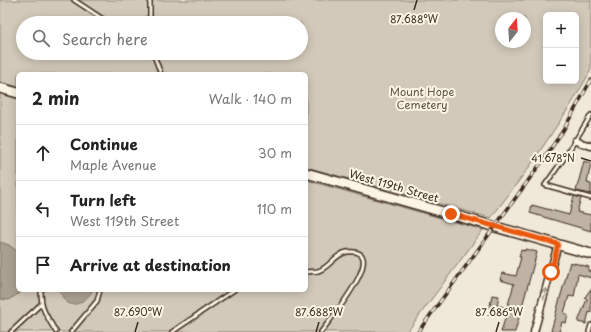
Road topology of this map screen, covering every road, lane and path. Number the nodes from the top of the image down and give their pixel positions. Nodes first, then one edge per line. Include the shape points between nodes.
1 (74, 0) edge
2 (150, 0) edge
3 (98, 16) edge
4 (150, 16) edge
5 (156, 60) edge
6 (160, 72) edge
7 (0, 88) edge
8 (16, 92) edge
9 (591, 115) edge
10 (575, 141) junction
11 (591, 146) edge
12 (308, 174) edge
13 (591, 198) edge
14 (558, 244) junction
15 (591, 254) edge
16 (308, 272) edge
17 (40, 292) edge
18 (99, 292) edge
19 (231, 292) edge
20 (41, 304) junction
21 (591, 324) edge
22 (11, 332) edge
23 (56, 332) edge
24 (71, 332) edge
25 (172, 332) edge
26 (321, 332) edge
27 (534, 332) edge
28 (589, 332) edge

1 - 3 lane
2 - 4 lane
5 - 6 lane
7 - 8 street
9 - 10 lane
10 - 11 street
10 - 13 lane via 545,185
12 - 14 street, West 119th Street
14 - 15 street, West 119th Street
27 -> 14 street
16 - 26 lane via 319,271 336,257 347,252 361,256 364,263 352,289
17 - 20 lane
18 - 24 lane via 97,301
19 - 25 lane
20 - 22 lane
20 - 23 lane
21 - 28 lane

